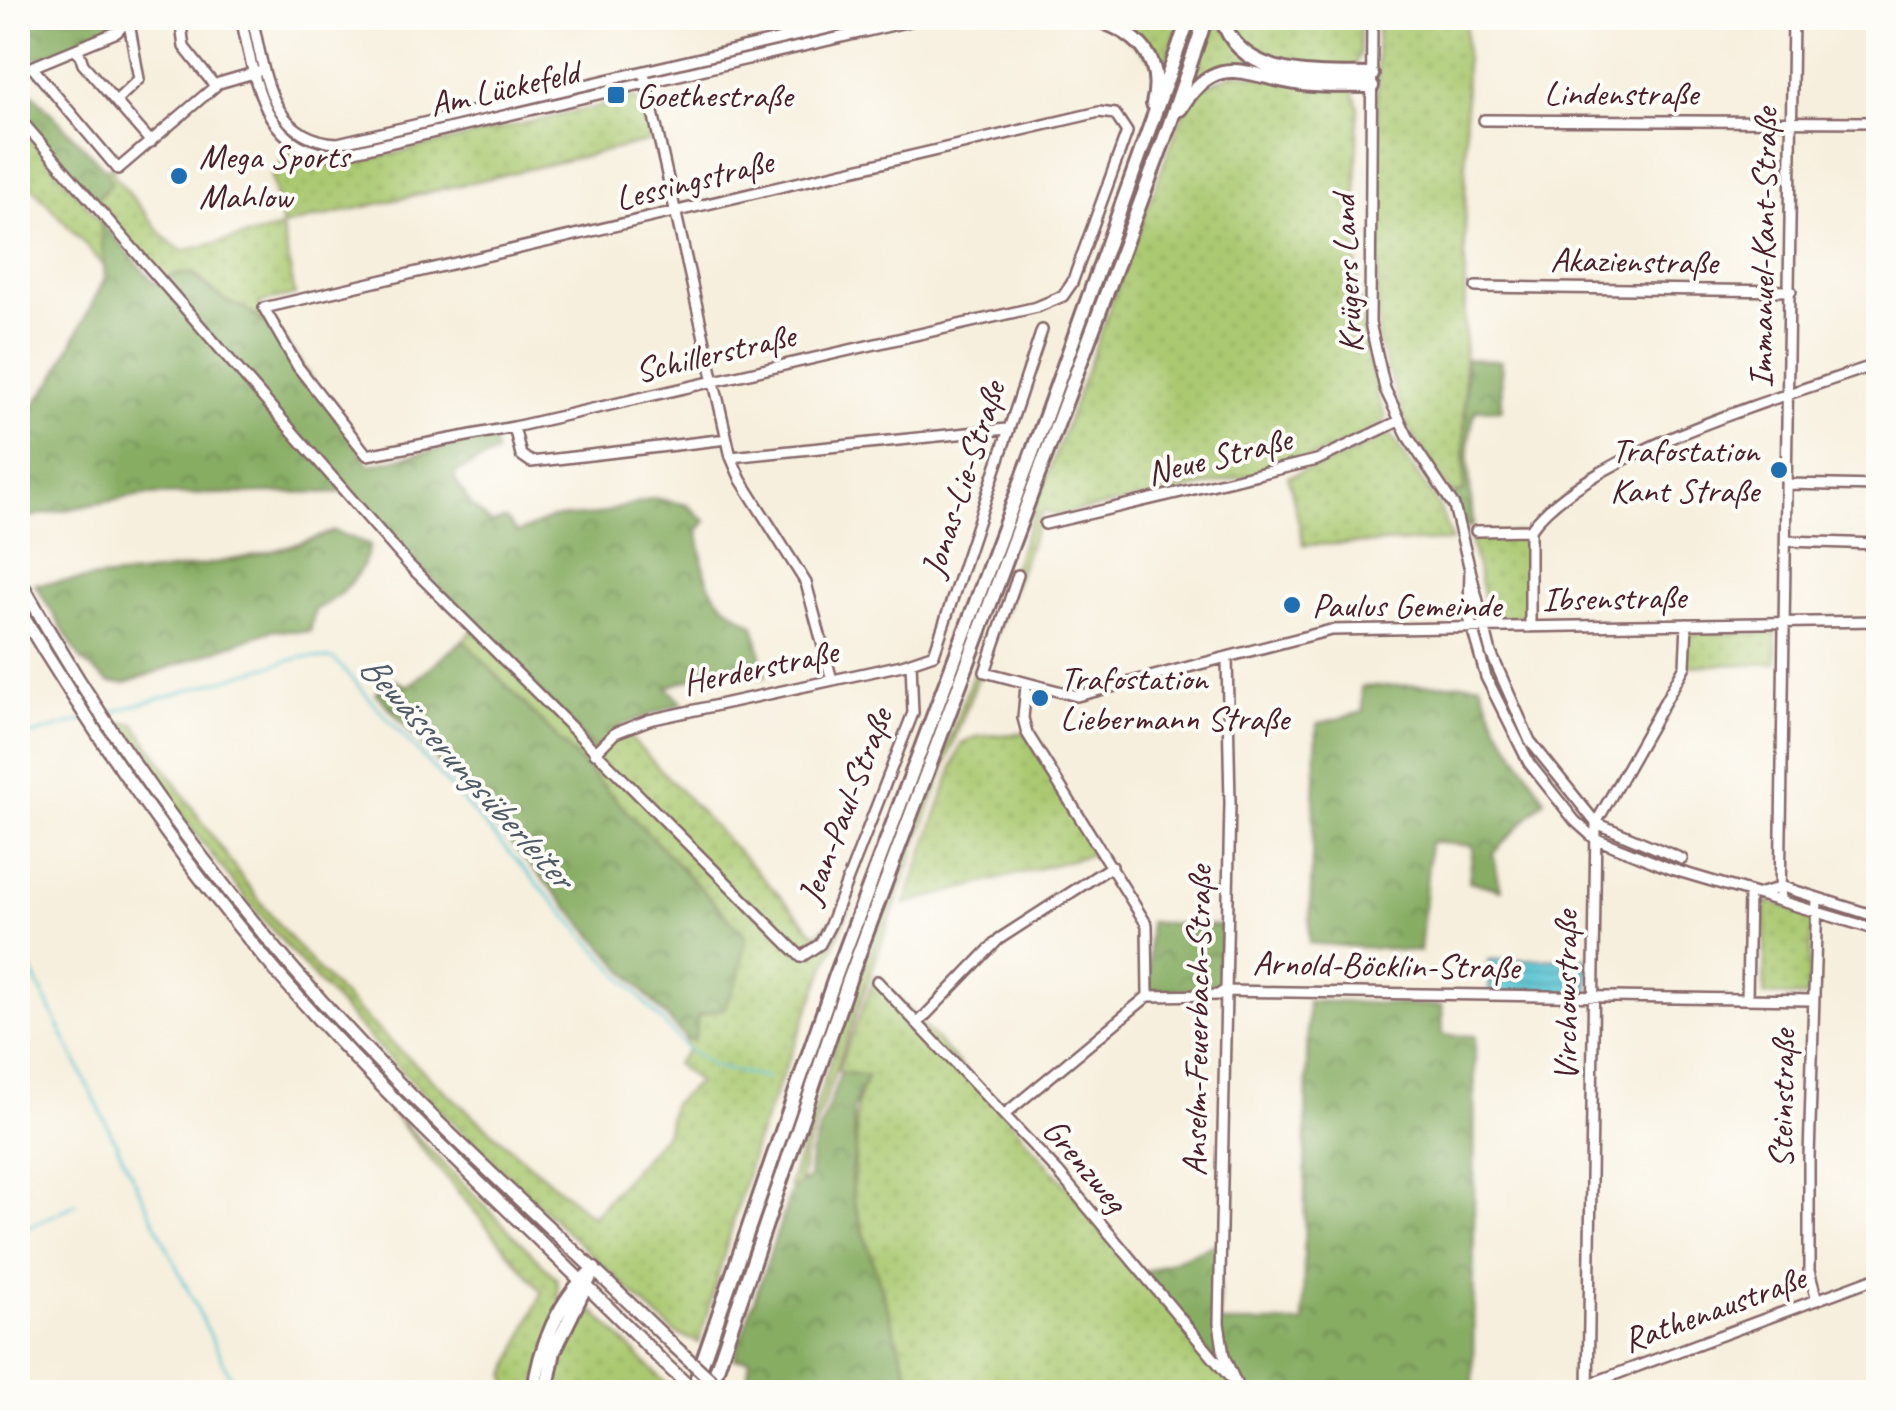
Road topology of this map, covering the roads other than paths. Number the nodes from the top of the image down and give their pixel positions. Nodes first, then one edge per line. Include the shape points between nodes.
1 (180, 18) edge
2 (241, 18) edge
3 (252, 18) edge
4 (871, 18) edge
5 (922, 18) edge
6 (1091, 18) edge
7 (1190, 18) edge
8 (1206, 18) edge
9 (1222, 18) edge
10 (1372, 18) edge
11 (1794, 18) edge
12 (129, 20) edge
13 (78, 50) junction
14 (259, 72) junction
15 (644, 77) junction
16 (1372, 81) junction
17 (215, 86) junction
18 (116, 101) junction
19 (18, 117) edge
20 (1484, 120) dead end
21 (1793, 120) junction
22 (1878, 122) edge
23 (1168, 129) junction
24 (151, 142) junction
25 (1136, 168) junction
26 (676, 212) junction
27 (1476, 287) dead end
28 (1069, 288) joint
29 (1790, 291) junction
30 (1042, 330) dead end
31 (1878, 364) edge
32 (715, 381) junction
33 (1788, 397) junction
34 (1399, 422) junction
35 (514, 427) junction
36 (1007, 429) junction
37 (727, 439) junction
38 (367, 456) joint
39 (732, 457) junction
40 (1787, 484) junction
41 (1878, 486) edge
42 (1045, 524) dead end
43 (1530, 530) junction
44 (1476, 531) dead end
45 (1787, 542) junction
46 (1878, 544) edge
47 (1470, 566) junction
48 (1018, 575) dead end
49 (18, 577) edge
50 (18, 608) edge
51 (1878, 621) edge
52 (1786, 622) junction
53 (1687, 624) junction
54 (1472, 626) junction
55 (1486, 626) junction
56 (1530, 628) junction
57 (938, 645) joint
58 (1227, 657) junction
59 (911, 662) junction
60 (832, 680) junction
61 (1026, 686) junction
62 (595, 752) junction
63 (1596, 823) junction
64 (1594, 838) junction
65 (1682, 859) dead end
66 (1112, 866) junction
67 (1783, 888) junction
68 (1753, 893) junction
69 (1817, 898) junction
70 (1780, 900) junction
71 (1816, 911) junction
72 (1878, 917) edge
73 (1878, 930) edge
74 (877, 981) dead end
75 (1224, 991) junction
76 (1594, 995) junction
77 (1148, 996) junction
78 (1747, 998) junction
79 (1810, 1000) junction
80 (918, 1022) junction
81 (1005, 1114) junction
82 (594, 1268) junction
83 (1878, 1278) edge
84 (582, 1285) junction
85 (1817, 1300) junction
86 (1239, 1388) edge
87 (1588, 1389) edge
88 (534, 1392) edge
89 (546, 1392) edge
90 (694, 1392) edge
91 (709, 1392) edge
92 (724, 1392) edge
93 (1568, 1392) edge

1 - 17 street via 184,48
2 - 14 street, Am Lückefeld
3 - 14 street, Am Lückefeld
4 - 15 street, Am Lückefeld
5 - 15 street, Am Lückefeld
6 - 25 highway via 1126,30 1153,63 1156,93
7 - 25 highway
8 - 23 highway
9 - 16 highway via 1236,44 1269,65
10 - 16 street, Krügers Land
11 - 21 street, Immanuel-Kant-Straße
12 - 13 street
12 - 18 street via 139,79
13 - 18 street
13 - 24 street via 32,67 118,168
14 - 15 street, Am Lückefeld via 262,106 276,129 297,146 336,154
14 - 17 street
15 - 26 street
16 - 23 highway via 1300,84 1229,70 1200,83
16 - 34 street, Krügers Land via 1370,323
17 - 24 street
18 - 24 street
19 - 62 street via 345,495
20 - 21 street, Lindenstraße
21 - 22 street, Lindenstraße
21 - 29 street, Immanuel-Kant-Straße
23 - 91 highway via 849,980
25 - 90 highway via 836,975
26 - 28 street, Lessingstraße via 1099,112 1115,114 1127,132
26 - 32 street
26 - 38 street, Lessingstraße via 264,308 298,367
27 - 29 street, Akazienstraße
28 - 32 street, Schillerstraße via 1037,308
29 - 33 street, Immanuel-Kant-Straße
30 - 36 street, Jonas-Lie-Straße
31 - 33 street
32 - 35 street, Schillerstraße
32 - 37 street
33 - 40 street, Immanuel-Kant-Straße
33 - 43 street via 1630,456 1585,482
34 - 42 street, Neue Straße via 1317,460
34 - 47 street, Krügers Land via 1454,506
35 - 37 street via 521,455 530,462
35 - 38 street, Schillerstraße
36 - 39 street
36 - 57 street, Jonas-Lie-Straße
37 - 39 street
39 - 60 street via 806,583
40 - 41 street
40 - 45 street, Immanuel-Kant-Straße
43 - 44 street
43 - 56 street
45 - 46 street
45 - 52 street, Immanuel-Kant-Straße
47 - 54 street, Krügers Land
47 - 55 street, Krügers Land
48 - 61 street, Ibsenstraße via 984,672
49 - 82 main road via 110,729 210,869 343,1024
50 - 84 main road via 97,736 212,895 319,1020
51 - 52 street, Ibsenstraße
52 - 53 street, Ibsenstraße
52 - 67 street, Immanuel-Kant-Straße
53 - 56 street, Ibsenstraße
53 - 63 street, Virchowstraße via 1685,666
54 - 55 street, Ibsenstraße
54 - 58 street, Ibsenstraße via 1331,630
54 - 64 street, Krügers Land via 1513,736 1557,801
55 - 56 street, Ibsenstraße
55 - 63 street, Krügers Land via 1502,682 1530,741
57 - 59 street, Herderstraße via 927,659
58 - 61 street, Ibsenstraße via 1077,696
58 - 75 street, Anselm-Feuerbach-Straße
59 - 60 street, Herderstraße
59 - 62 street, Jean-Paul-Straße via 913,713 830,925 820,944 800,957
60 - 62 street, Herderstraße via 649,720 615,733
61 - 66 street via 1027,732
63 - 64 street, Virchowstraße
63 - 65 street
64 - 68 street
64 - 76 street, Virchowstraße
66 - 77 street via 1147,924
66 - 80 street via 999,938
67 - 68 street
67 - 69 street
67 - 70 street, Immanuel-Kant-Straße
68 - 70 street
68 - 78 street
69 - 71 street, Steinstraße
69 - 72 street
70 - 71 street
71 - 73 street
71 - 79 street, Steinstraße
74 - 80 street, Grenzweg
75 - 76 street, Arnold-Böcklin-Straße
75 - 77 street, Arnold-Böcklin-Straße
75 - 86 street, Anselm-Feuerbach-Straße via 1219,1324
76 - 78 street, Arnold-Böcklin-Straße
76 - 87 street, Virchowstraße
77 - 81 street
78 - 79 street, Arnold-Böcklin-Straße
79 - 85 street, Steinstraße via 1809,1271
80 - 81 street, Grenzweg
81 - 86 street, Grenzweg
82 - 84 highway
82 - 92 main road, bridge
83 - 85 street, Rathenaustraße
84 - 88 highway via 548,1337
84 - 89 highway via 554,1351
84 - 90 main road, bridge
85 - 87 street, Rathenaustraße
87 - 93 street, Rathenaustraße

